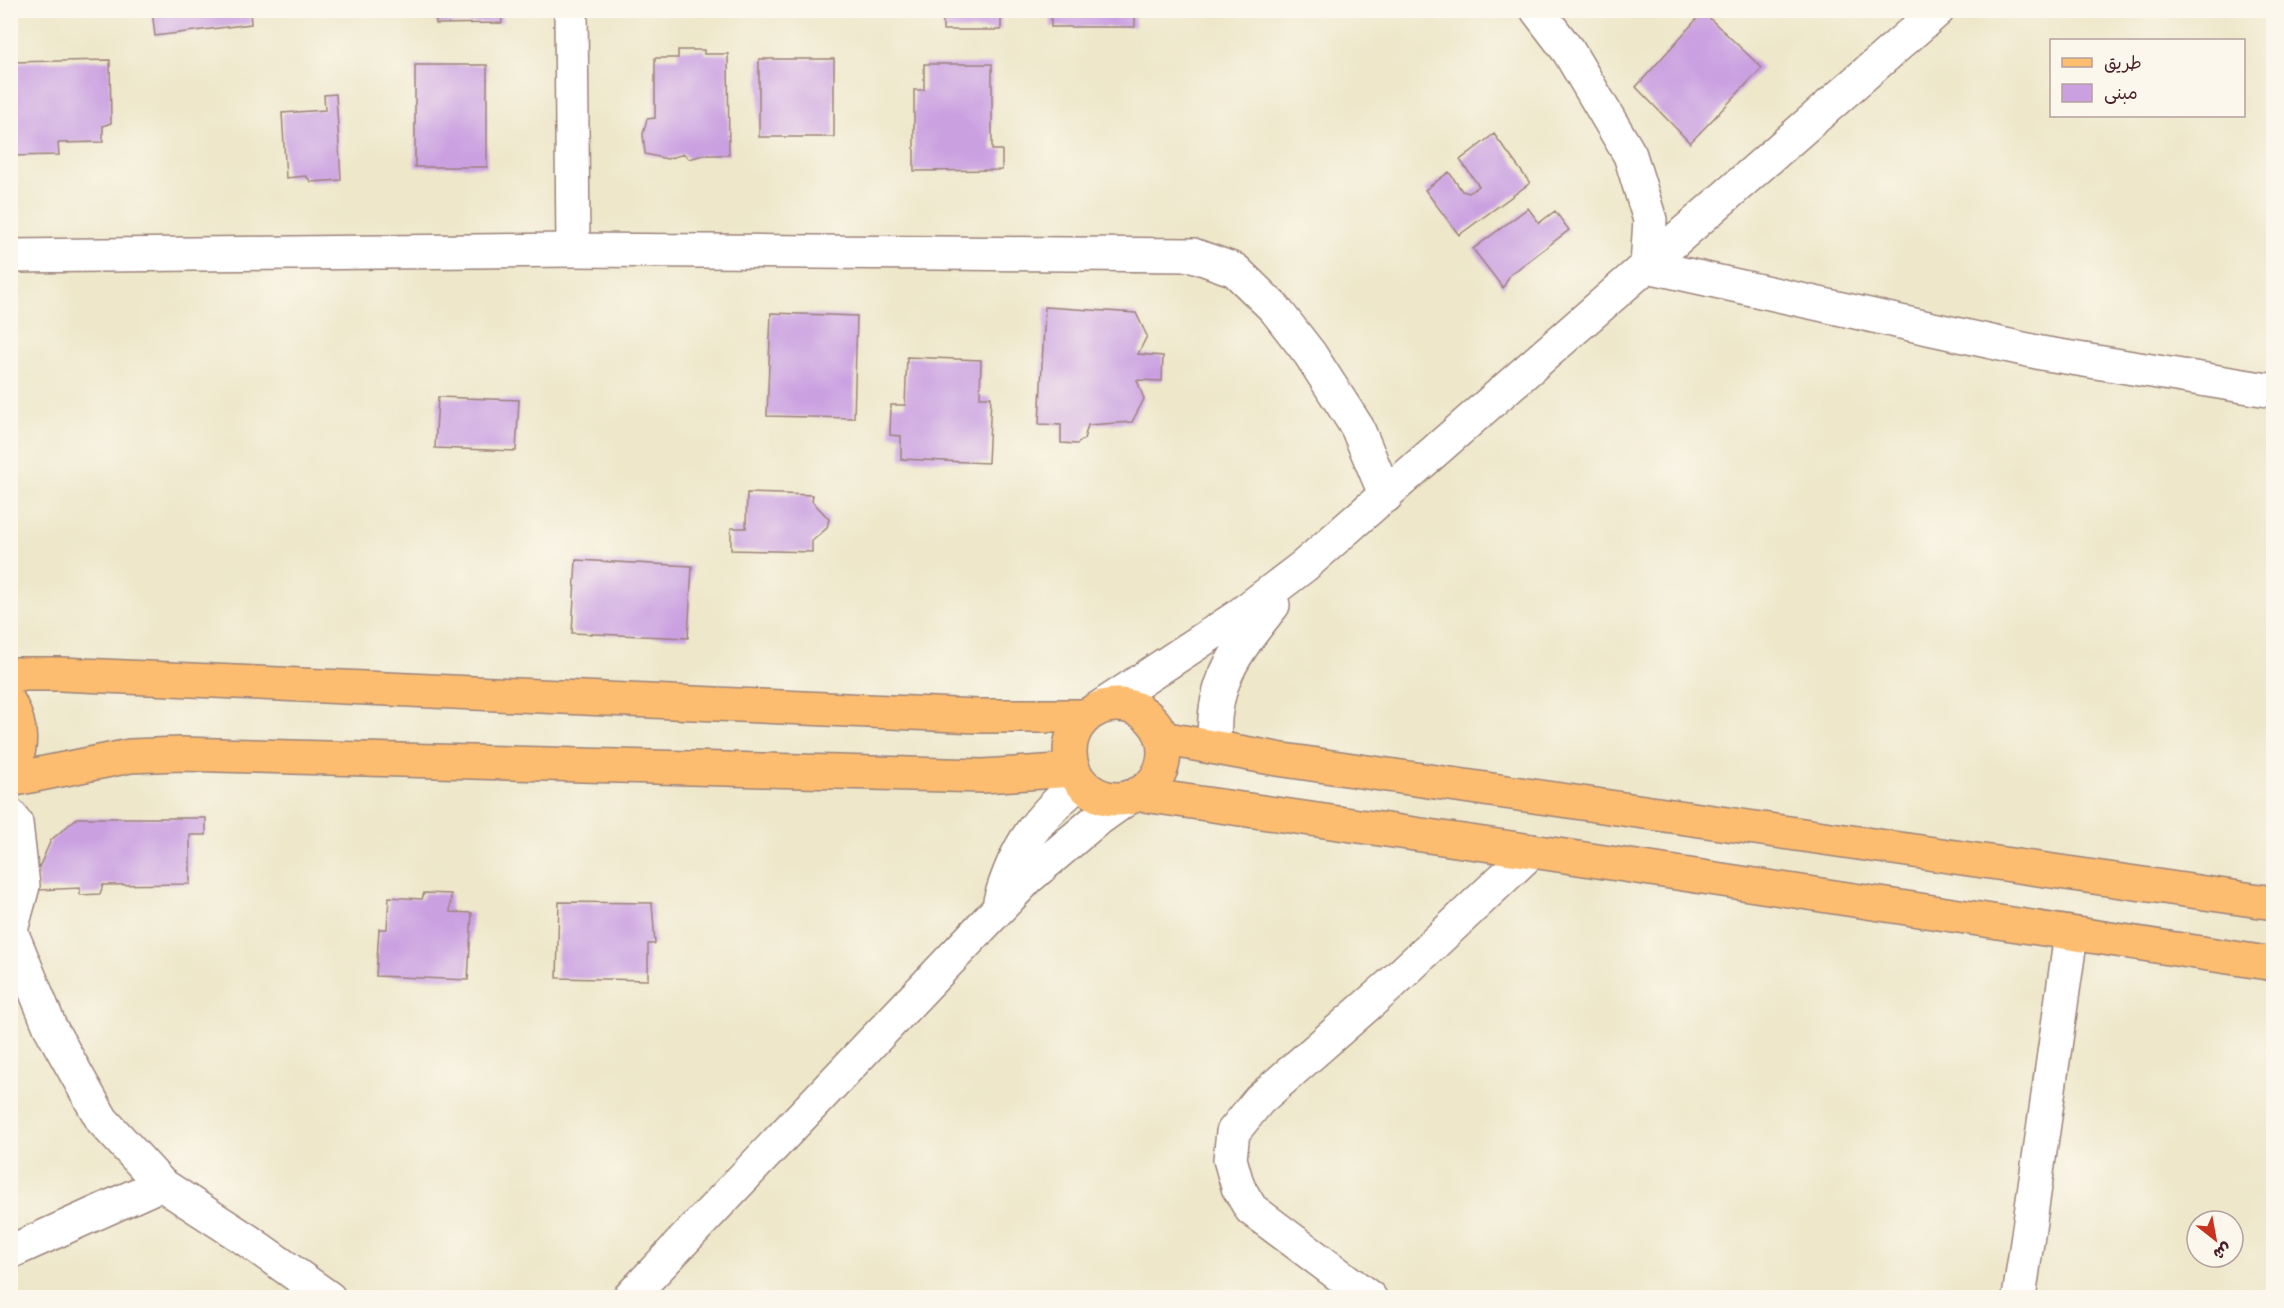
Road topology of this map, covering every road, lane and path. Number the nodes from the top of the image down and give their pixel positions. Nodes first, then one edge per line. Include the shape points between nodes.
1 (571, 10) edge
2 (1537, 10) edge
3 (1938, 10) edge
4 (573, 250) junction
5 (10, 256) edge
6 (1647, 266) junction
7 (2274, 391) edge
8 (1386, 496) junction
9 (1304, 566) junction
10 (10, 674) edge
11 (10, 704) edge
12 (1092, 713) junction
13 (1162, 738) junction
14 (1215, 747) junction
15 (10, 774) edge
16 (1077, 776) junction
17 (10, 780) edge
18 (1133, 796) junction
19 (10, 815) edge
20 (1532, 851) junction
21 (2274, 903) edge
22 (998, 909) junction
23 (11, 930) edge
24 (2071, 935) junction
25 (2274, 964) edge
26 (161, 1184) junction
27 (10, 1252) edge
28 (329, 1298) edge
29 (629, 1298) edge
30 (1370, 1298) edge
31 (2019, 1298) edge

1 - 4 street
2 - 6 street via 1569,52 1630,155 1650,220
3 - 6 street
4 - 5 street
4 - 8 street via 1193,255 1235,270 1275,309 1310,354 1357,427
6 - 7 street via 2041,353
6 - 8 street
8 - 9 street
9 - 12 street via 1237,617
9 - 14 street via 1225,671 1216,695
10 - 12 main road via 965,715
11 - 15 main road via 21,739
12 - 13 main road via 1120,706 1143,712
12 - 16 main road via 1073,735 1070,759
13 - 14 main road
13 - 18 main road via 1164,751 1157,777
14 - 21 main road
16 - 17 main road via 180,754 130,756
16 - 18 main road via 1094,793 1111,799
16 - 22 street via 1025,837 1008,872
18 - 20 main road
18 - 22 street via 1060,850
19 - 23 street via 16,823 23,886
20 - 24 main road
20 - 30 street via 1388,987 1259,1100 1233,1132 1230,1159 1238,1186 1251,1209
22 - 29 street
23 - 26 street via 50,1027 102,1119
24 - 25 main road
24 - 31 street
26 - 27 street
26 - 28 street

